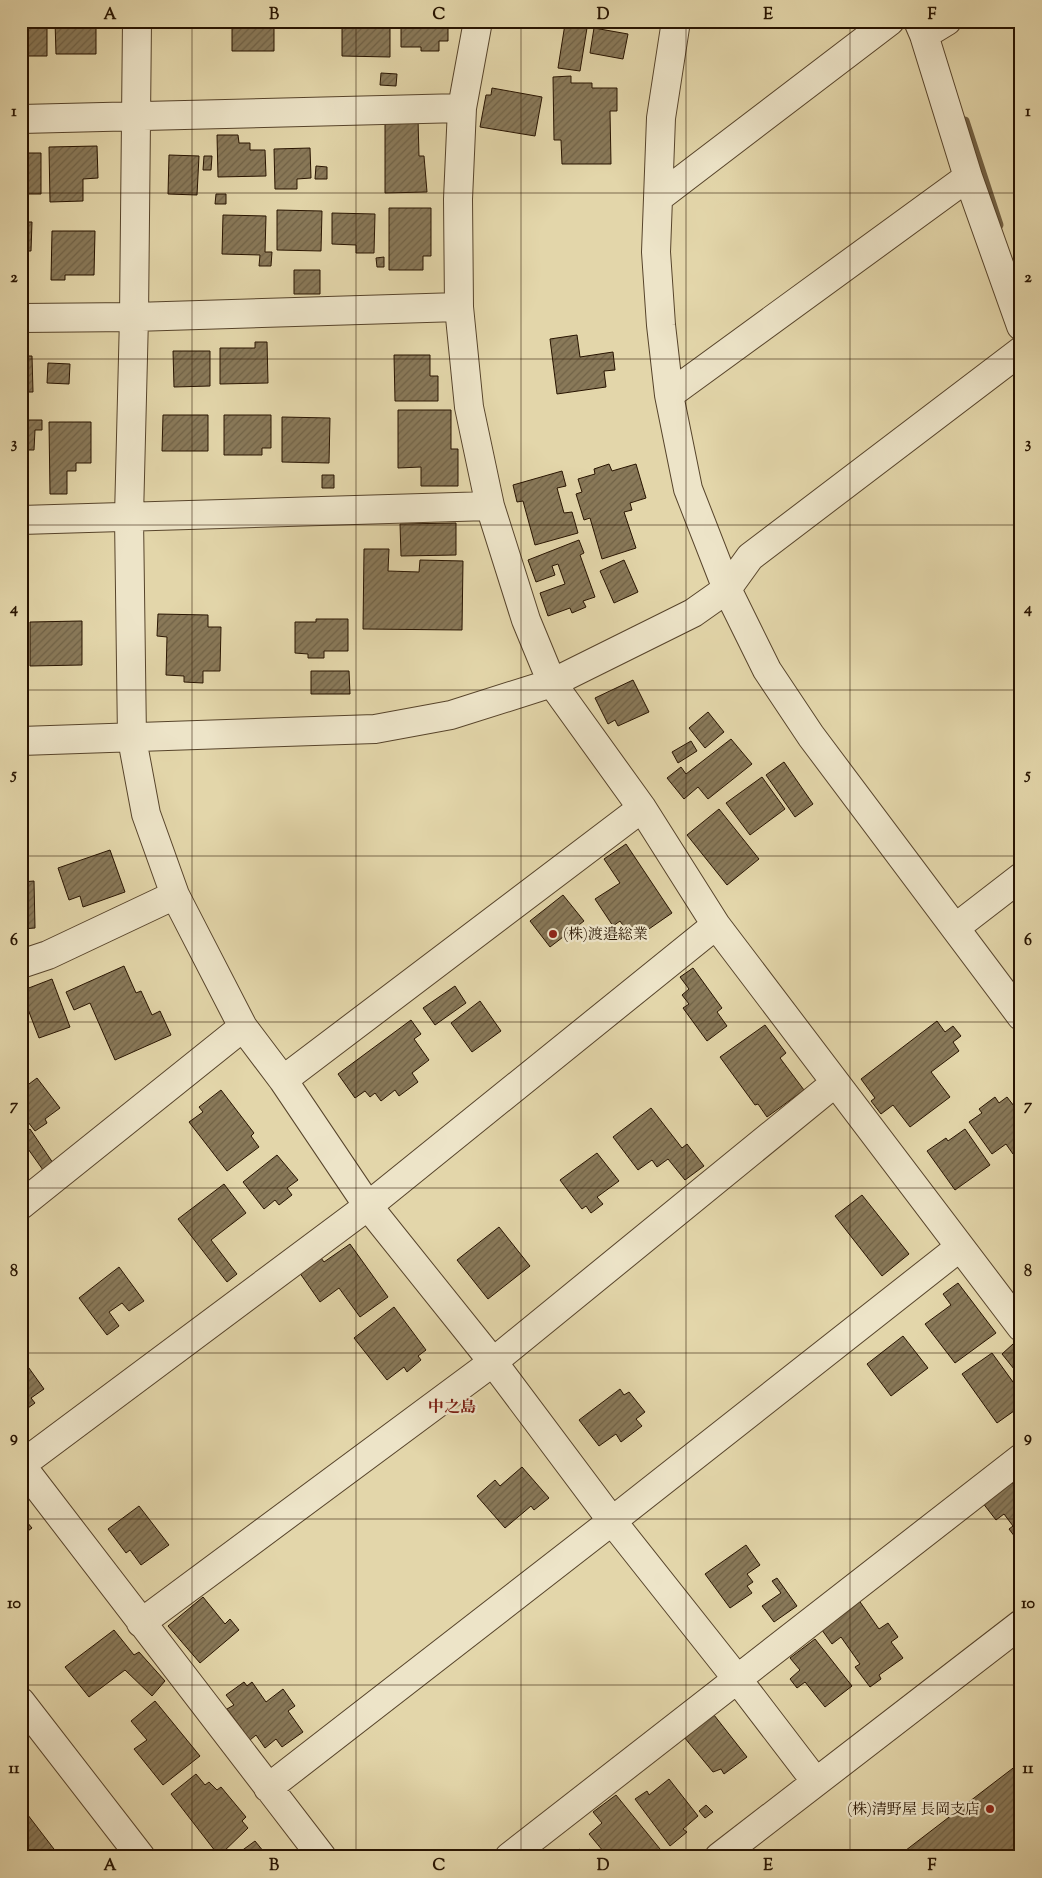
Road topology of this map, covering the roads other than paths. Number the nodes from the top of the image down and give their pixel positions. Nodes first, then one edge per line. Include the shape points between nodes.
1 (137, 21) edge
2 (478, 21) edge
3 (676, 21) edge
4 (890, 21) edge
5 (929, 26) edge
6 (462, 108) junction
7 (136, 114) junction
8 (21, 119) edge
9 (968, 177) junction
10 (658, 198) junction
11 (459, 307) junction
12 (134, 317) junction
13 (21, 318) edge
14 (1021, 326) edge
15 (1021, 351) edge
16 (669, 395) junction
17 (490, 506) junction
18 (129, 517) junction
19 (21, 520) edge
20 (727, 589) junction
21 (552, 683) junction
22 (132, 739) junction
23 (21, 741) edge
24 (642, 808) junction
25 (1021, 877) edge
26 (175, 895) junction
27 (716, 924) junction
28 (955, 928) junction
29 (21, 964) edge
30 (1021, 1016) edge
31 (243, 1027) junction
32 (283, 1080) junction
33 (835, 1083) junction
34 (21, 1206) edge
35 (368, 1206) junction
36 (960, 1247) junction
37 (1021, 1327) edge
38 (493, 1362) junction
39 (1021, 1458) edge
40 (21, 1465) edge
41 (612, 1521) junction
42 (141, 1623) junction
43 (1021, 1624) edge
44 (738, 1680) junction
45 (22, 1705) edge
46 (816, 1782) junction
47 (268, 1788) junction
48 (141, 1857) edge
49 (322, 1857) edge
50 (509, 1857) edge
51 (719, 1857) edge

1 - 7 street
2 - 6 street
3 - 10 street via 661,118
4 - 10 street
5 - 9 street
6 - 7 street
6 - 11 street via 458,199
7 - 8 street
7 - 12 street
9 - 14 street
9 - 16 street
10 - 16 street via 656,252
11 - 12 street
11 - 17 street via 469,407
12 - 13 street
12 - 18 street
15 - 20 street via 750,557
16 - 20 street via 688,489
17 - 18 street
17 - 21 street via 526,620
18 - 19 street
18 - 22 street
20 - 21 street via 693,613
20 - 28 street via 767,670 811,736
21 - 22 street via 450,715 375,729
21 - 24 street
22 - 23 street
22 - 26 street via 146,814
24 - 27 street
24 - 32 street
25 - 28 street
26 - 29 street via 48,955
26 - 31 street
27 - 33 street
27 - 35 street
28 - 30 street
31 - 32 street
31 - 34 street
32 - 35 street
33 - 36 street
33 - 38 street
35 - 38 street
35 - 40 street
36 - 37 street
36 - 41 street
38 - 41 street
38 - 42 street
39 - 44 street
40 - 42 street
41 - 44 street
41 - 47 street
42 - 47 street
43 - 46 street
44 - 46 street
44 - 50 street
45 - 48 street
46 - 51 street
47 - 49 street

